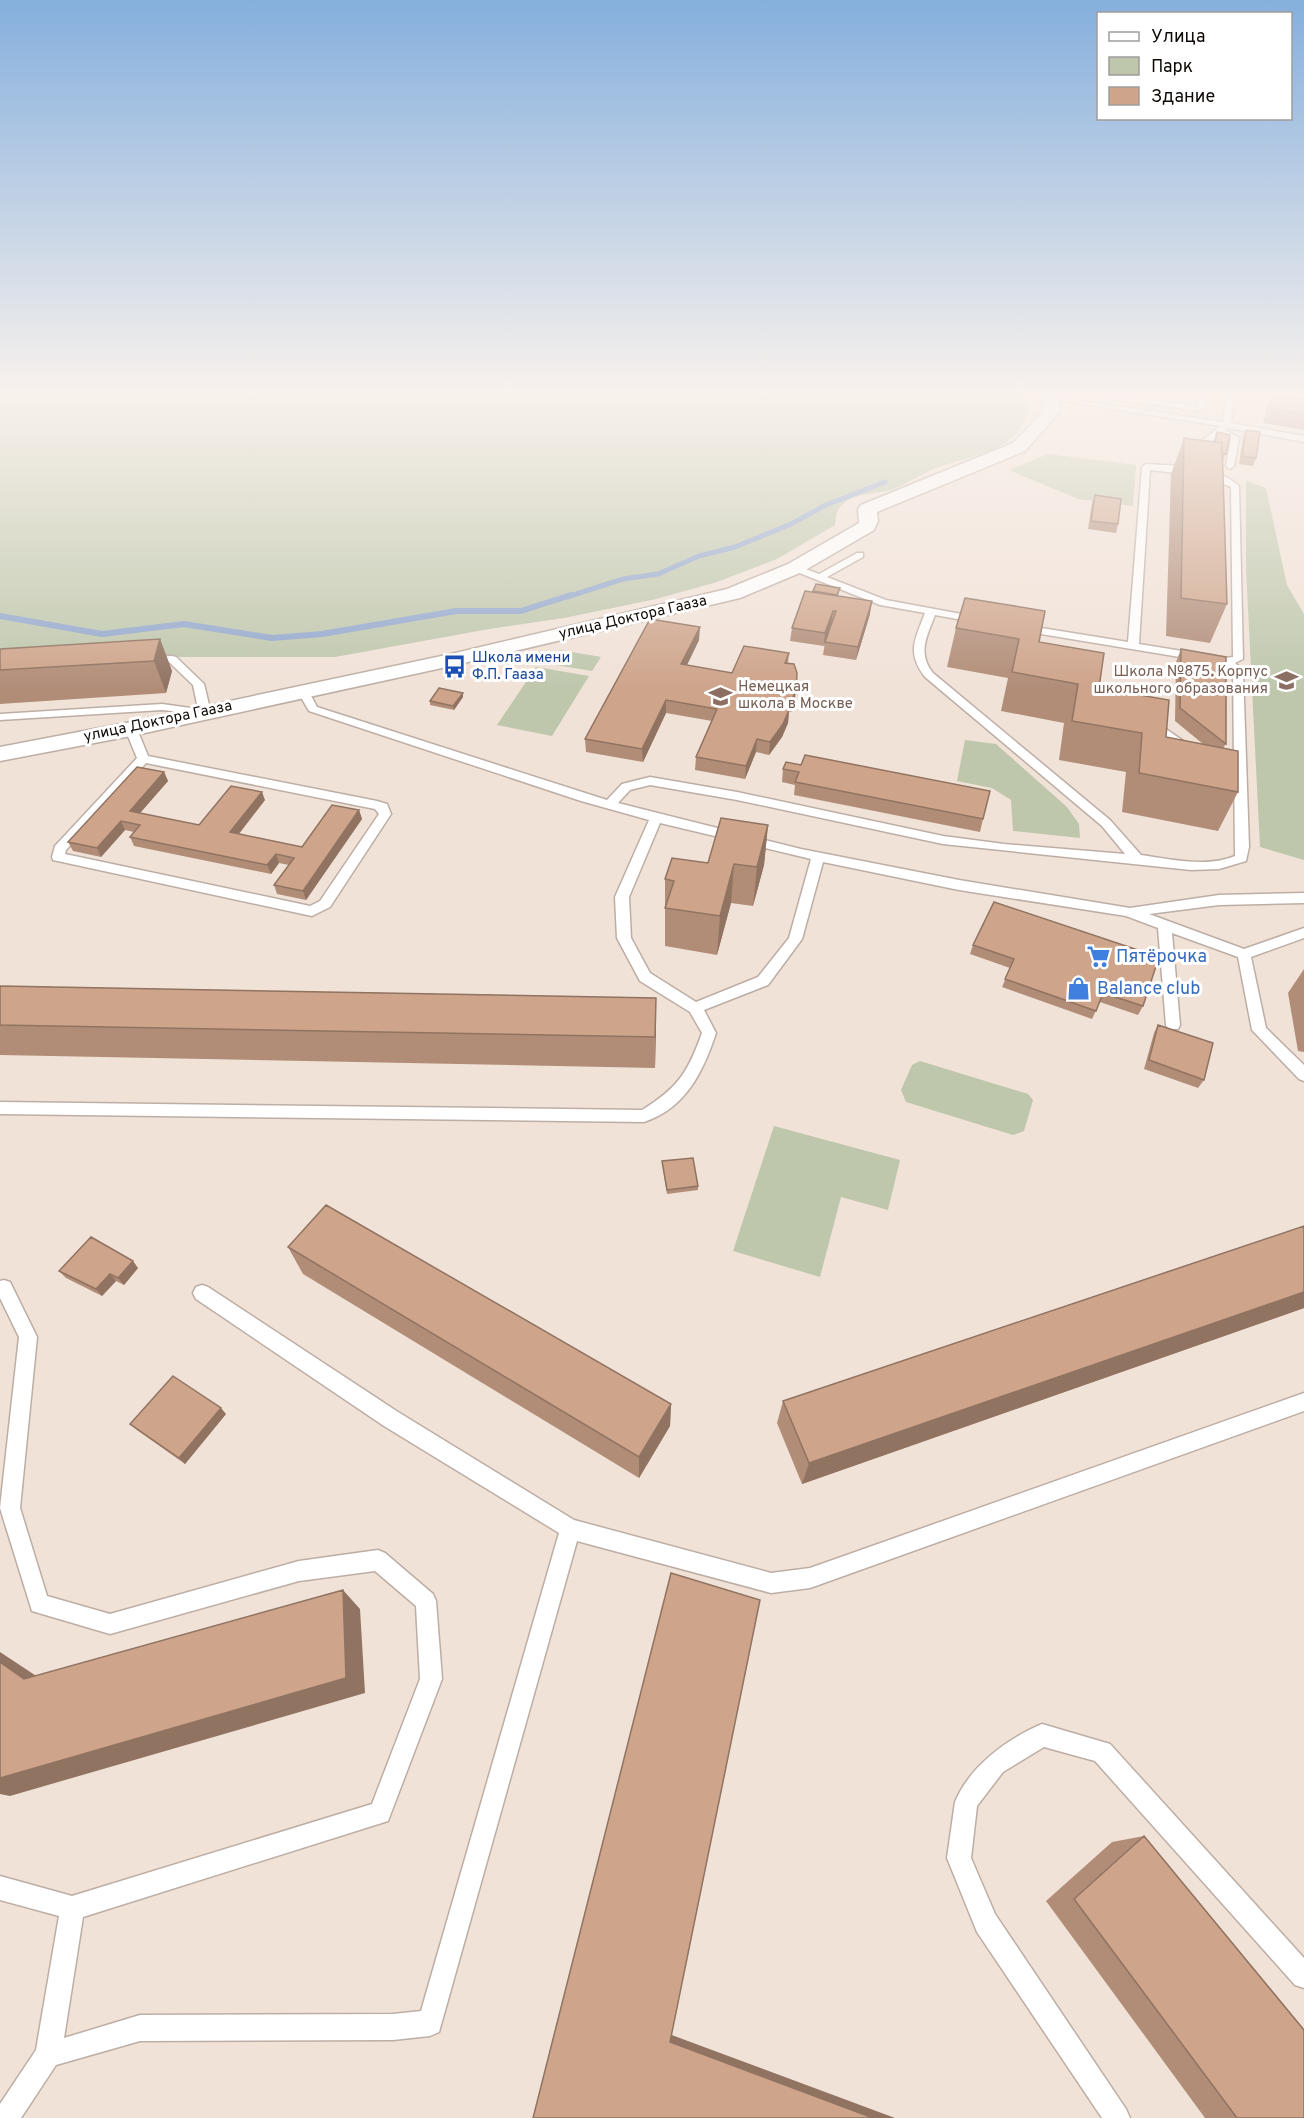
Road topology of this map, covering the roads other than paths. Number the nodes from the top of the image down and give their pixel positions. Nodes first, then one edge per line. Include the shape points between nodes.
1 (907, 493) edge
2 (1144, 493) edge
3 (1235, 493) edge
4 (860, 555) dead end
5 (795, 568) junction
6 (820, 577) junction
7 (931, 612) junction
8 (988, 622) edge
9 (1011, 626) edge
10 (1134, 646) junction
11 (138, 661) edge
12 (1225, 661) junction
13 (303, 692) junction
14 (205, 713) junction
15 (1138, 713) edge
16 (0, 717) edge
17 (131, 729) junction
18 (0, 754) edge
19 (1195, 754) edge
20 (143, 759) junction
21 (609, 805) junction
22 (656, 818) junction
23 (818, 856) junction
24 (1137, 859) junction
25 (1304, 898) edge
26 (1128, 912) junction
27 (1165, 925) junction
28 (1304, 933) edge
29 (1244, 954) junction
30 (695, 1008) junction
31 (1173, 1024) dead end
32 (1304, 1075) edge
33 (0, 1108) edge
34 (0, 1289) edge
35 (202, 1293) dead end
36 (1304, 1402) edge
37 (570, 1529) junction
38 (0, 1888) edge
39 (72, 1908) junction
40 (1304, 1976) edge
41 (48, 2055) junction
42 (6, 2118) edge
43 (1117, 2118) edge

1 - 5 street, улица Доктора Гааза via 867,509 867,526
2 - 10 lane
3 - 12 lane via 1238,658
4 - 6 lane
5 - 6 lane
5 - 13 street, улица Доктора Гааза via 734,594
6 - 7 lane via 884,603
7 - 8 lane
7 - 24 lane via 916,654 919,665 1106,823
9 - 10 lane via 1047,636
10 - 12 lane
11 - 14 lane via 172,659 198,684
12 - 24 lane via 1238,670 1241,858 1233,863 1187,864
13 - 14 street, улица Доктора Гааза
13 - 21 lane via 313,709
14 - 16 lane via 162,707
14 - 17 street, улица Доктора Гааза
15 - 19 lane
17 - 18 street, улица Доктора Гааза
17 - 20 lane
20 - 20 lane via 376,805 383,807 386,814 325,904 312,911 58,857 60,849
21 - 22 lane
21 - 24 lane via 626,787 650,781 943,840
22 - 23 lane
22 - 30 lane via 622,897 624,938 645,977
23 - 26 lane via 959,885
23 - 30 lane via 795,939 763,981
25 - 26 lane via 1220,900
26 - 27 lane
27 - 29 lane
27 - 31 lane
28 - 29 lane
29 - 32 lane via 1259,1030
30 - 33 lane via 709,1033 695,1073 688,1086 671,1101 644,1116
34 - 39 lane via 4,1288 28,1337 10,1508 39,1604 110,1624 299,1571 378,1560 426,1601 431,1680 380,1813
35 - 37 lane via 391,1419
36 - 37 lane via 810,1578 771,1583
37 - 41 lane via 430,2023 393,2027 140,2028
38 - 39 lane
39 - 41 lane
40 - 43 lane via 1102,1752 1042,1735 995,1764 966,1802 959,1858 986,1923
41 - 42 lane

